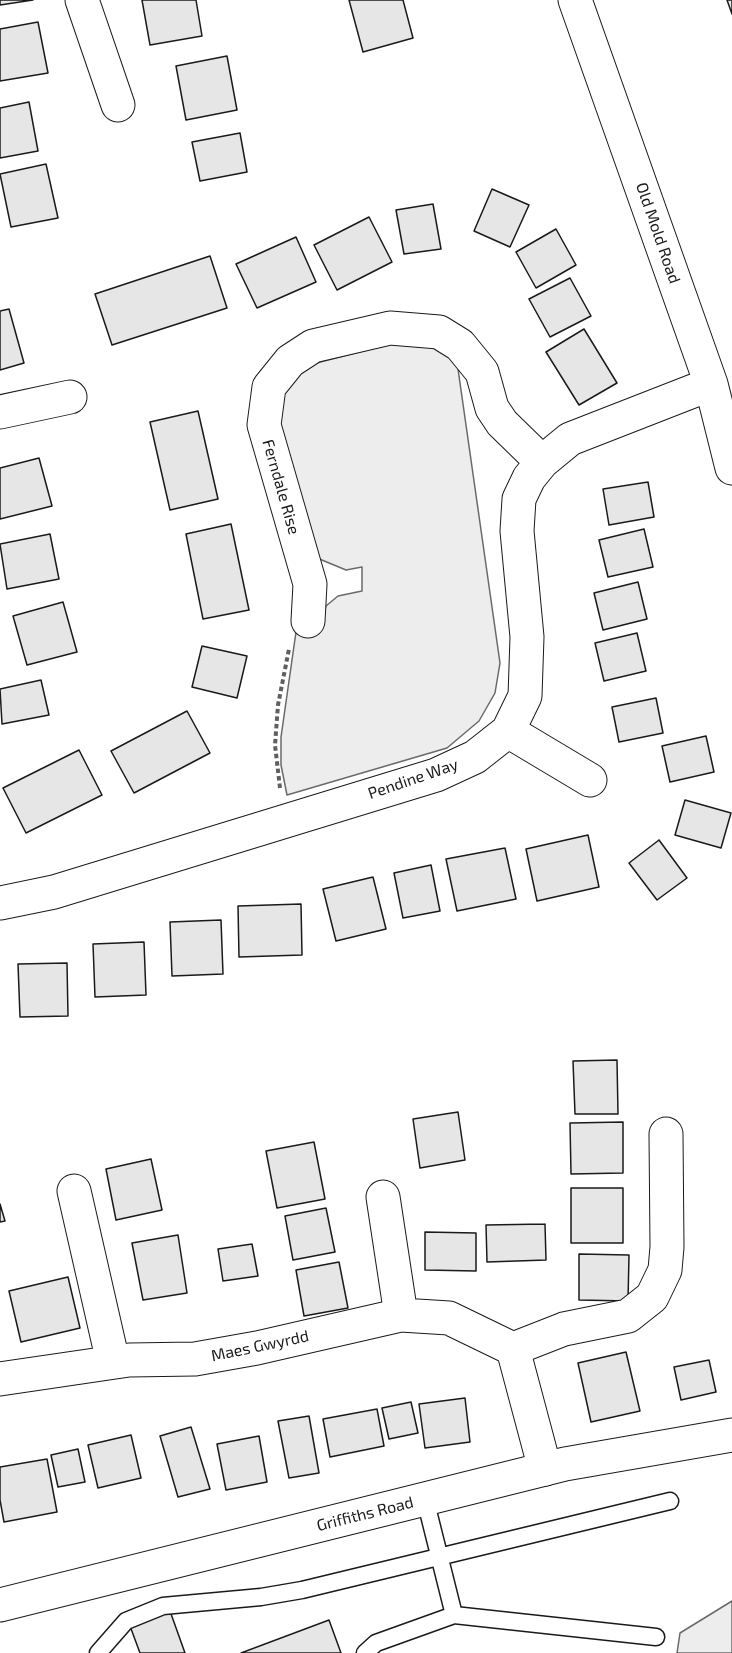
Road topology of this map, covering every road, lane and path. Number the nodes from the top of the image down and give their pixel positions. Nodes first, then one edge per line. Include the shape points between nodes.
1 (82, 0) edge
2 (575, 0) edge
3 (118, 105) dead end
4 (711, 384) junction
5 (70, 397) dead end
6 (0, 412) edge
7 (542, 462) junction
8 (732, 468) edge
9 (308, 621) joint
10 (508, 731) junction
11 (590, 780) dead end
12 (286, 820) junction
13 (0, 903) edge
14 (666, 1134) dead end
15 (74, 1191) dead end
16 (383, 1197) dead end
17 (401, 1315) junction
18 (513, 1349) junction
19 (113, 1362) junction
20 (0, 1379) edge
21 (732, 1435) edge
22 (545, 1469) junction
23 (425, 1499) junction
24 (670, 1501) dead end
25 (440, 1557) junction
26 (0, 1605) edge
27 (454, 1615) junction
28 (656, 1637) dead end
29 (98, 1653) edge
30 (365, 1653) edge

1 - 3 street
2 - 4 street, Old Mold Road
4 - 7 street, Pendine Way via 570,439
4 - 8 street, Old Mold Road
5 - 6 street
7 - 9 street, Ferndale Rise via 502,423 492,408 482,372 460,345 439,332 390,328 313,346 290,362 269,387 264,425 310,584
7 - 10 street, Pendine Way via 528,478 519,499 517,531 527,662 525,696
9 - 12 path via 292,632 278,705 275,745
10 - 11 street
10 - 12 street, Pendine Way via 475,757 436,775
12 - 13 street, Pendine Way via 54,892
14 - 18 street via 681,1170 665,1270 652,1297 628,1316 564,1329
15 - 19 street
16 - 17 street
17 - 18 street, Maes Gwyrdd via 448,1318
17 - 19 street, Maes Gwyrdd via 195,1359
18 - 22 street
19 - 20 street, Maes Gwyrdd
21 - 22 street, Griffiths Road
22 - 23 street, Griffiths Road
23 - 25 lane
23 - 26 street, Griffiths Road
24 - 25 lane
25 - 27 lane
25 - 29 lane via 302,1590 163,1606 126,1621
27 - 28 lane
27 - 30 lane via 376,1643

